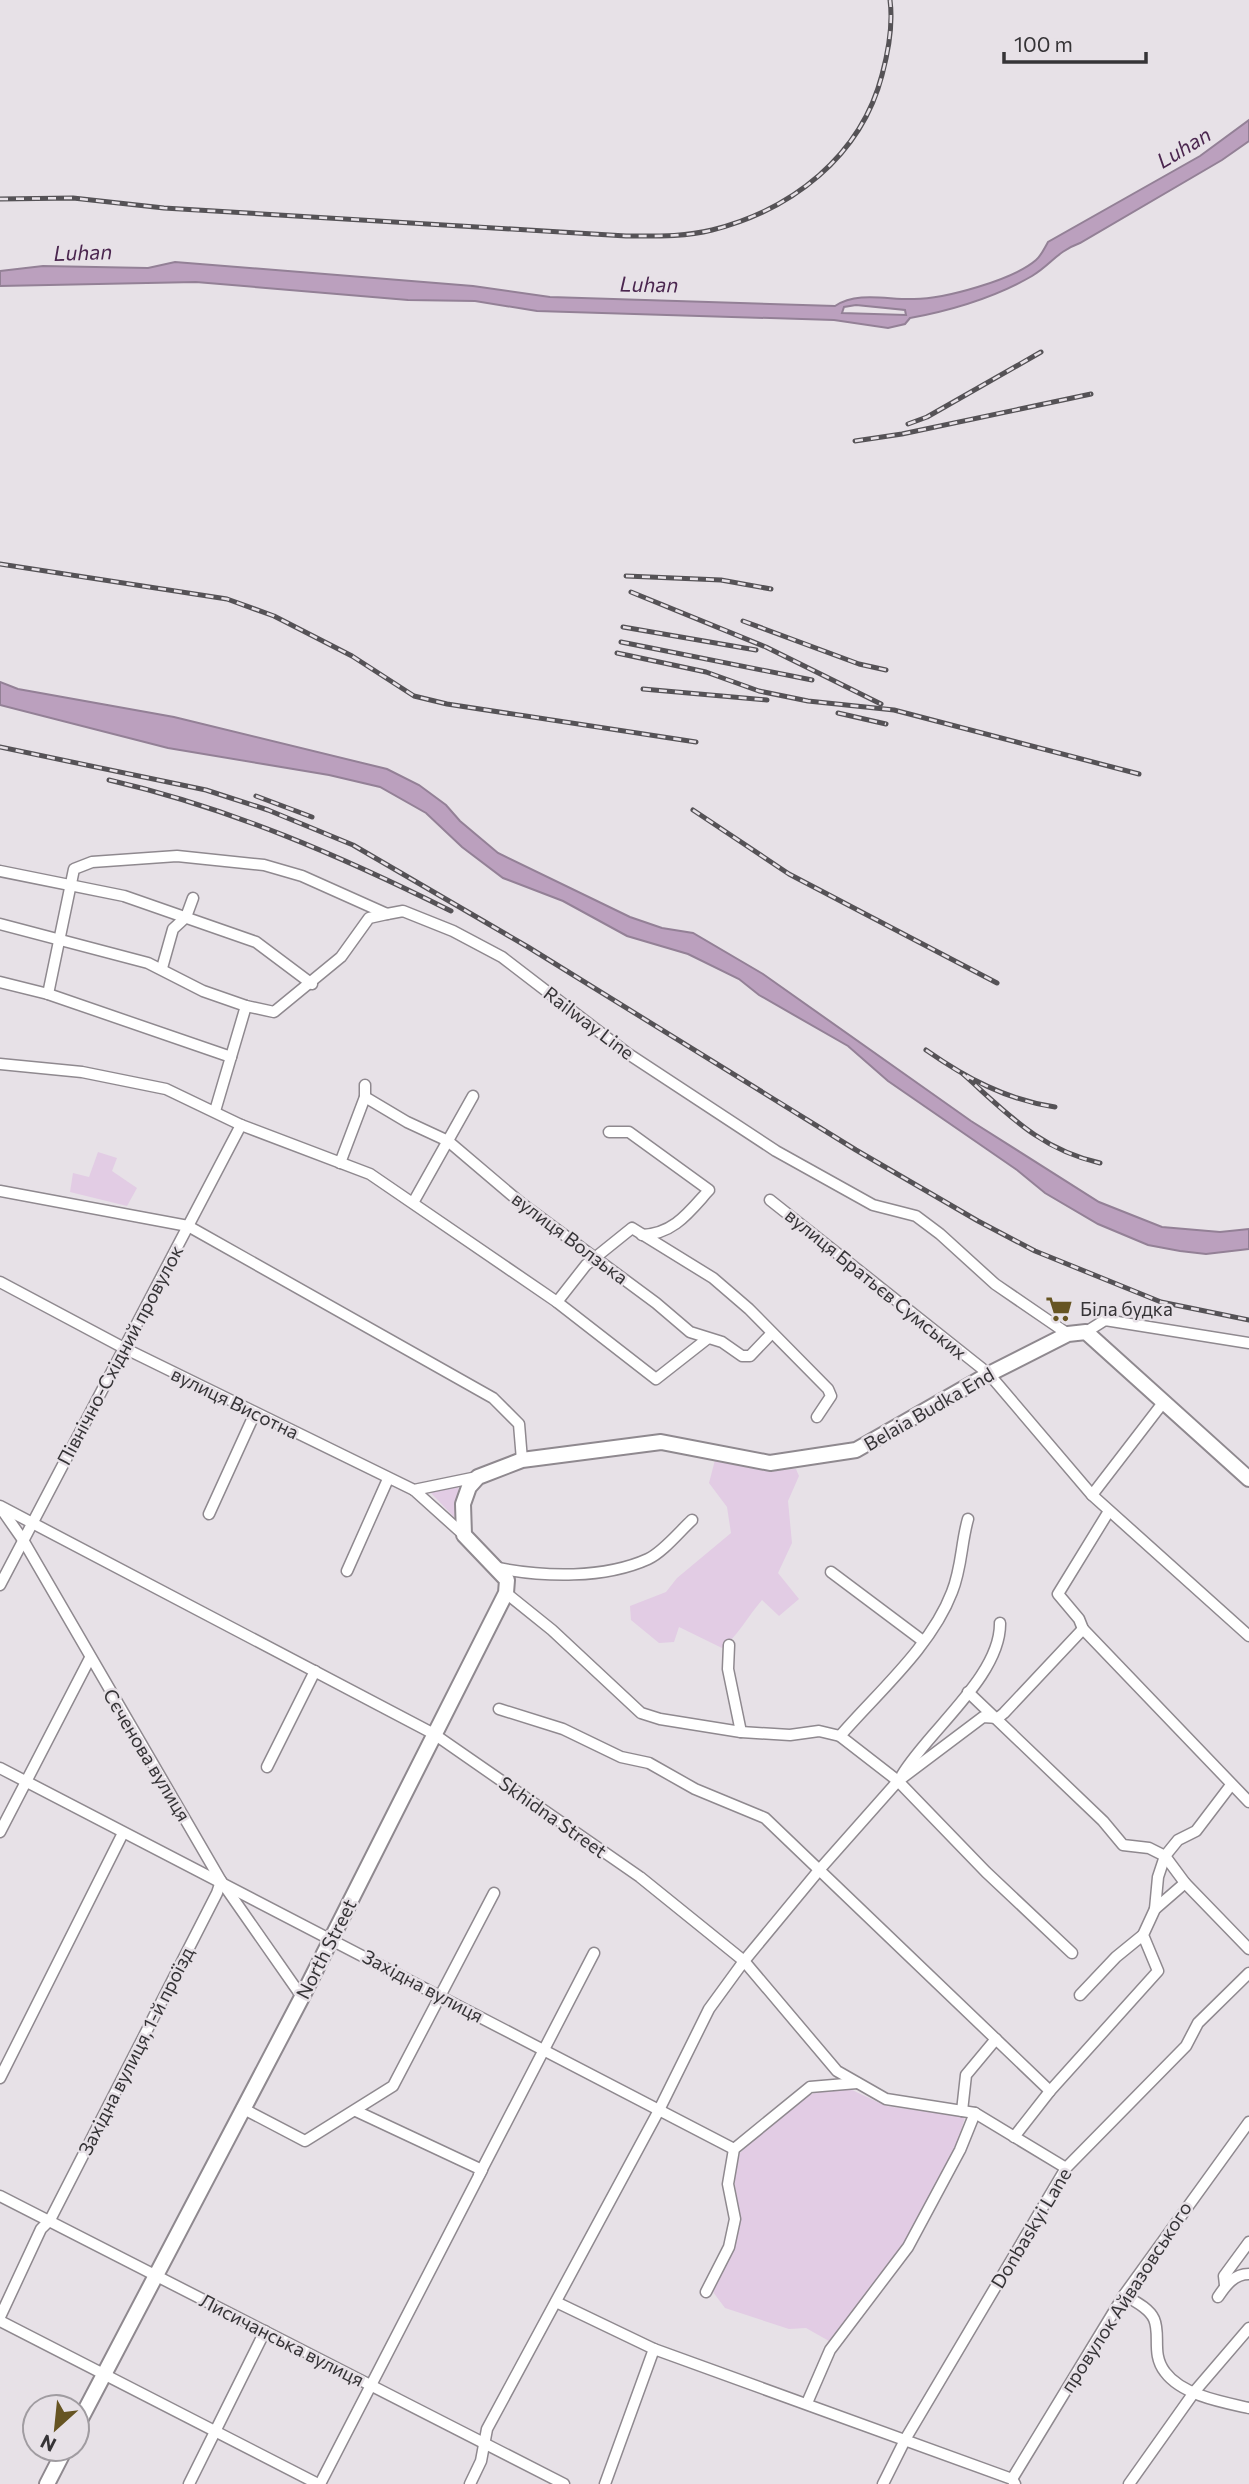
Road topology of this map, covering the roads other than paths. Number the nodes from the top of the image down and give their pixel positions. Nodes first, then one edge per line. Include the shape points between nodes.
1 (0, 871) edge
2 (70, 885) junction
3 (193, 898) dead end
4 (387, 914) junction
5 (186, 917) junction
6 (0, 923) edge
7 (62, 938) junction
8 (162, 968) junction
9 (0, 982) edge
10 (312, 984) junction
11 (48, 994) junction
12 (246, 1006) junction
13 (231, 1057) junction
14 (0, 1064) edge
15 (365, 1085) dead end
16 (473, 1096) dead end
17 (365, 1097) junction
18 (215, 1111) junction
19 (240, 1125) junction
20 (609, 1132) dead end
21 (448, 1141) junction
22 (340, 1163) junction
23 (0, 1191) edge
24 (770, 1200) dead end
25 (414, 1201) junction
26 (188, 1226) junction
27 (642, 1235) junction
28 (597, 1258) junction
29 (0, 1282) edge
30 (557, 1302) junction
31 (1086, 1332) junction
32 (771, 1334) junction
33 (1068, 1334) junction
34 (707, 1339) junction
35 (1249, 1343) edge
36 (124, 1348) junction
37 (989, 1374) junction
38 (1162, 1404) junction
39 (256, 1413) junction
40 (817, 1417) dead end
41 (522, 1460) junction
42 (478, 1476) junction
43 (388, 1479) junction
44 (1249, 1479) edge
45 (414, 1490) junction
46 (1092, 1495) junction
47 (0, 1507) edge
48 (1109, 1510) junction
49 (209, 1514) dead end
50 (968, 1518) dead end
51 (692, 1520) dead end
52 (32, 1523) junction
53 (464, 1535) junction
54 (23, 1540) junction
55 (498, 1568) junction
56 (347, 1571) dead end
57 (831, 1572) dead end
58 (0, 1585) edge
59 (506, 1593) junction
60 (1000, 1623) dead end
61 (1083, 1629) junction
62 (1249, 1636) edge
63 (922, 1642) junction
64 (729, 1645) dead end
65 (90, 1658) junction
66 (315, 1671) junction
67 (968, 1692) junction
68 (499, 1709) dead end
69 (998, 1718) junction
70 (741, 1732) junction
71 (434, 1734) junction
72 (840, 1736) junction
73 (267, 1767) dead end
74 (0, 1768) edge
75 (27, 1780) junction
76 (898, 1781) junction
77 (1231, 1785) junction
78 (1249, 1802) edge
79 (0, 1832) edge
80 (123, 1833) junction
81 (1165, 1856) junction
82 (820, 1868) junction
83 (220, 1881) junction
84 (1185, 1883) junction
85 (495, 1893) dead end
86 (1155, 1909) junction
87 (1143, 1935) junction
88 (331, 1937) junction
89 (1249, 1949) edge
90 (594, 1953) dead end
91 (1072, 1953) dead end
92 (744, 1961) junction
93 (1249, 1973) edge
94 (1080, 1995) dead end
95 (443, 1996) junction
96 (302, 1997) junction
97 (996, 2039) junction
98 (545, 2050) junction
99 (0, 2078) edge
100 (857, 2083) junction
101 (1050, 2091) junction
102 (242, 2108) junction
103 (356, 2111) junction
104 (962, 2111) junction
105 (658, 2112) junction
106 (975, 2113) junction
107 (1249, 2122) edge
108 (1014, 2137) junction
109 (734, 2149) junction
110 (1066, 2168) junction
111 (481, 2173) junction
112 (0, 2196) edge
113 (50, 2220) junction
114 (1249, 2242) edge
115 (1249, 2274) edge
116 (157, 2275) junction
117 (1225, 2285) junction
118 (706, 2292) dead end
119 (1124, 2295) junction
120 (1218, 2297) dead end
121 (556, 2302) junction
122 (0, 2319) edge
123 (1249, 2328) edge
124 (265, 2331) junction
125 (653, 2349) junction
126 (104, 2374) junction
127 (373, 2386) junction
128 (1195, 2391) junction
129 (91, 2399) edge
130 (807, 2403) junction
131 (1249, 2408) edge
132 (217, 2430) junction
133 (906, 2438) junction
134 (486, 2443) junction
135 (58, 2463) edge
136 (1014, 2481) edge
137 (47, 2484) edge
138 (189, 2484) edge
139 (319, 2484) edge
140 (470, 2484) edge
141 (564, 2484) edge
142 (605, 2484) edge
143 (883, 2484) edge
144 (1129, 2484) edge

1 - 2 street
2 - 4 street, Railway Line via 74,869 92,862 177,856 264,865 302,876
2 - 5 street via 124,896
2 - 7 street
3 - 5 street
4 - 10 street via 369,918 341,957
4 - 33 street, Railway Line via 403,911 502,957 627,1053 776,1151 873,1205 916,1216 995,1284
5 - 8 street via 173,929
5 - 10 street via 256,942
6 - 7 street
7 - 8 street
7 - 11 street
8 - 12 street
9 - 11 street
10 - 12 street via 274,1012
11 - 13 street
12 - 13 street
13 - 18 street
14 - 18 street via 126,1079 166,1089
15 - 17 street
16 - 21 street
17 - 21 street, вулиця Волзька
17 - 22 street
18 - 19 street
19 - 22 street
19 - 26 street, Північно-Східний провулок
20 - 27 street via 629,1132 709,1189 660,1234
21 - 25 street
21 - 28 street, вулиця Волзька via 521,1203
22 - 25 street via 370,1174
23 - 26 street
24 - 37 street, вулиця Братьєв Сумських
25 - 30 street
26 - 36 street, Північно-Східний провулок
26 - 41 street via 494,1398 519,1424
27 - 28 street via 628,1230
27 - 32 street via 713,1278
28 - 30 street
28 - 34 street, вулиця Волзька via 690,1332
29 - 36 street, вулиця Висотна
30 - 34 street via 656,1379
31 - 33 street, Belaia Budka End
31 - 35 street via 1105,1320
31 - 38 street
32 - 34 street, вулиця Волзька via 750,1356
32 - 40 street via 828,1389 831,1396
33 - 37 street, Belaia Budka End
36 - 39 street, вулиця Висотна
36 - 52 street, Північно-Східний провулок
37 - 41 street, Belaia Budka End via 856,1450 820,1457 753,1462 661,1442
37 - 46 street, вулиця Братьєв Сумських
38 - 44 street
38 - 46 street
39 - 43 street, вулиця Висотна
39 - 49 street
41 - 42 street, Belaia Budka End
42 - 45 street
42 - 53 street via 463,1504
43 - 45 street, вулиця Висотна
43 - 56 street
45 - 53 street, вулиця Висотна
46 - 48 street, вулиця Братьєв Сумських
47 - 52 street, Skhidna Street
47 - 54 street, Сєченова вулиця
48 - 61 street via 1058,1594
48 - 62 street, вулиця Братьєв Сумських
50 - 63 street via 963,1559 952,1594
51 - 55 street via 650,1559 604,1572
52 - 54 street, Північно-Східний провулок
52 - 66 street, Skhidna Street
53 - 55 street
54 - 58 street, Північно-Східний провулок
54 - 65 street, Сєченова вулиця
55 - 59 street via 508,1580
57 - 63 street
59 - 70 street via 641,1713
59 - 71 street, North Street
60 - 67 street via 989,1660
61 - 69 street
61 - 77 street
63 - 72 street
64 - 70 street via 728,1669
65 - 75 street
65 - 83 street, Сєченова вулиця
66 - 71 street, Skhidna Street
66 - 73 street
67 - 69 street
67 - 76 street
68 - 82 street via 649,1763 695,1789 765,1818
69 - 76 street via 983,1717
69 - 81 street via 1123,1845 1149,1847
70 - 72 street via 790,1735 819,1731
71 - 88 street, North Street
71 - 92 street, Skhidna Street via 640,1877
72 - 76 street
74 - 75 street, Західна вулиця
75 - 79 street
75 - 80 street, Західна вулиця
76 - 82 street
76 - 91 street
77 - 78 street
77 - 81 street via 1196,1831 1178,1840
80 - 83 street, Західна вулиця
80 - 99 street
81 - 84 street
81 - 86 street
82 - 92 street
82 - 97 street
83 - 88 street, Західна вулиця
83 - 96 street, Сєченова вулиця
83 - 113 street, Західна вулиця, 1-й проїзд
84 - 86 street
84 - 89 street
85 - 95 street
86 - 87 street
87 - 94 street
87 - 101 street via 1158,1971
88 - 95 street, Західна вулиця
88 - 96 street, North Street
90 - 98 street
92 - 100 street, Skhidna Street via 837,2071
92 - 105 street via 709,2009
93 - 110 street, Donbaskyi Lane via 1198,2023 1186,2046
95 - 98 street, Західна вулиця
95 - 103 street via 393,2086
96 - 102 street, North Street
97 - 101 street
97 - 104 street via 966,2075
98 - 105 street, Західна вулиця
98 - 111 street
100 - 104 street, Skhidna Street via 886,2099
100 - 109 street via 810,2087
101 - 108 street
102 - 103 street via 305,2141
102 - 116 street, North Street
103 - 111 street
104 - 106 street, Skhidna Street
105 - 109 street, Західна вулиця
105 - 121 street
106 - 108 street, Skhidna Street
106 - 130 street via 908,2247 830,2350
107 - 119 street, провулок Айвазовського
108 - 110 street, Skhidna Street
109 - 118 street via 728,2184 735,2219 729,2247
110 - 133 street, Donbaskyi Lane
111 - 127 street
112 - 113 street, Лисичанська вулиця
113 - 116 street, Лисичанська вулиця
113 - 122 street, Західна вулиця, 1-й проїзд via 41,2229
114 - 117 street via 1224,2276
115 - 117 street via 1240,2274
116 - 124 street, Лисичанська вулиця
116 - 126 street, North Street
117 - 120 street
119 - 128 street via 1154,2319 1164,2371 1186,2390
119 - 136 street, провулок Айвазовського
121 - 125 street
121 - 134 street via 487,2429
122 - 126 street
123 - 128 street
124 - 127 street, Лисичанська вулиця
124 - 132 street
125 - 130 street
125 - 142 street
126 - 129 street, North Street
126 - 132 street
127 - 134 street, Лисичанська вулиця
127 - 139 street
128 - 131 street
128 - 144 street
130 - 133 street
132 - 138 street
132 - 139 street
133 - 136 street
133 - 143 street, Donbaskyi Lane
134 - 140 street
134 - 141 street, Лисичанська вулиця
135 - 137 street

